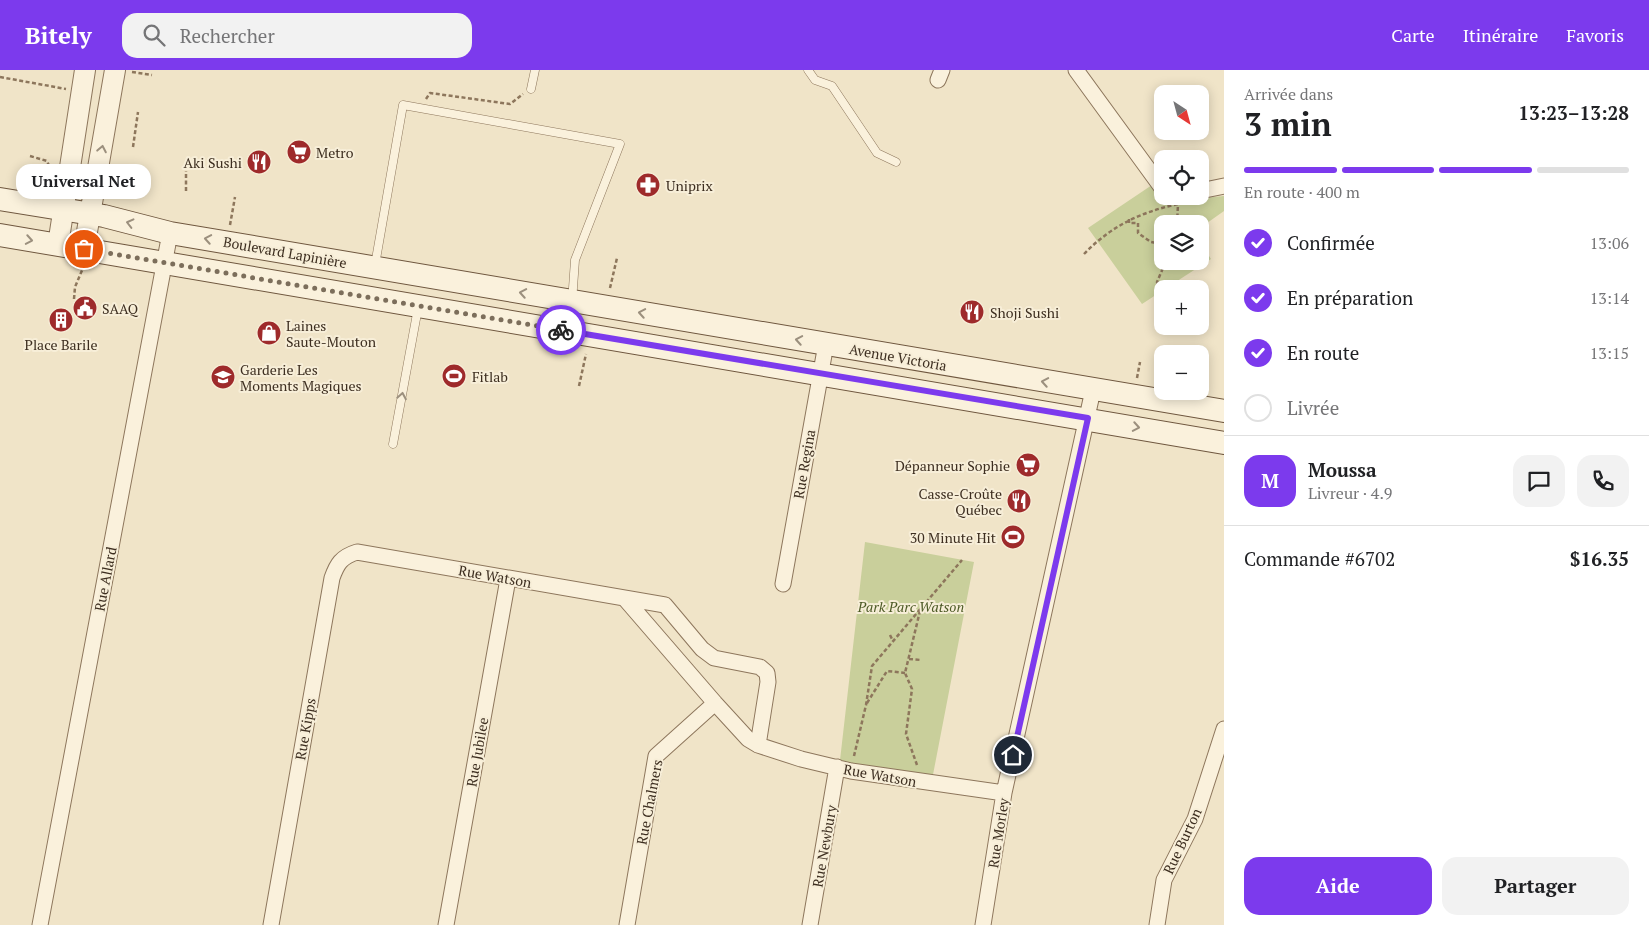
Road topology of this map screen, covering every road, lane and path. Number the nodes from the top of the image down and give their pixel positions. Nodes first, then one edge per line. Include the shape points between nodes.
1 (85, 70) edge
2 (121, 70) edge
3 (535, 70) edge
4 (808, 70) edge
5 (1076, 70) edge
6 (152, 75) dead end
7 (0, 77) edge
8 (531, 89) joint
9 (82, 92) junction
10 (420, 108) junction
11 (138, 112) dead end
12 (133, 147) dead end
13 (30, 156) dead end
14 (896, 162) dead end
15 (186, 171) dead end
16 (1154, 177) edge
17 (55, 180) dead end
18 (1224, 186) edge
19 (1209, 189) edge
20 (186, 191) dead end
21 (235, 197) dead end
22 (0, 199) edge
23 (1173, 205) edge
24 (64, 210) junction
25 (91, 214) junction
26 (1129, 219) junction
27 (170, 233) junction
28 (0, 235) edge
29 (1154, 242) edge
30 (228, 243) junction
31 (58, 245) junction
32 (1084, 254) dead end
33 (84, 257) junction
34 (617, 258) dead end
35 (164, 263) junction
36 (374, 268) junction
37 (74, 299) dead end
38 (572, 301) junction
39 (419, 306) junction
40 (605, 307) junction
41 (580, 333) junction
42 (826, 344) junction
43 (821, 374) junction
44 (579, 386) dead end
45 (1093, 390) junction
46 (1224, 411) edge
47 (1088, 418) junction
48 (1224, 443) edge
49 (393, 444) dead end
50 (364, 554) joint
51 (962, 560) dead end
52 (508, 579) junction
53 (783, 584) dead end
54 (626, 600) junction
55 (920, 609) junction
56 (890, 635) dead end
57 (893, 641) junction
58 (908, 659) junction
59 (920, 660) dead end
60 (905, 673) junction
61 (715, 703) junction
62 (866, 705) junction
63 (1224, 729) edge
64 (758, 745) junction
65 (854, 758) dead end
66 (837, 767) junction
67 (918, 768) dead end
68 (1004, 794) junction
69 (40, 925) edge
70 (271, 925) edge
71 (446, 925) edge
72 (627, 925) edge
73 (810, 925) edge
74 (983, 925) edge
75 (1157, 925) edge

1 - 9 street
2 - 6 path
25 -> 2 street
3 - 8 lane
4 - 14 lane via 814,80 832,86 877,153
5 - 16 street
7 - 9 path
8 - 10 path via 510,104 430,93
9 - 24 street
10 - 36 lane via 403,105
10 - 38 lane via 620,144 575,260
11 - 12 path
13 - 17 path via 47,162
15 - 20 path
18 - 19 street
21 - 30 path
22 - 24 main road, Boulevard Lapinière
23 - 26 path
24 - 25 main road, Boulevard Lapinière
24 - 31 street
27 -> 25 main road, Boulevard Lapinière
25 - 33 street
26 - 29 path via 1130,223 1138,223 1138,234
26 - 32 path via 1100,237
30 -> 27 main road, Boulevard Lapinière
27 - 35 street, Rue Allard
28 -> 31 main road
30 - 36 main road, Boulevard Lapinière
31 - 33 main road
33 - 35 main road
33 - 37 path
34 - 40 path
35 - 39 main road
35 - 69 street, Rue Allard
38 -> 36 main road, Boulevard Lapinière
38 - 40 main road, Avenue Victoria
38 - 41 lane
39 - 41 main road
49 -> 39 lane
42 -> 40 main road, Avenue Victoria
41 - 43 main road, Avenue Victoria
41 - 44 path
42 - 43 street, Rue Regina
45 -> 42 main road, Avenue Victoria
43 - 47 main road, Avenue Victoria
43 - 53 street, Rue Regina
45 - 46 main road, Avenue Victoria
45 - 47 street, Rue Morley
47 -> 48 main road, Avenue Victoria
47 - 68 street, Rue Morley
50 - 52 street, Rue Watson
50 - 70 street, Rue Kipps via 347,555 337,564 332,578
51 - 55 path
52 - 54 street, Rue Watson
52 - 71 street, Rue Jubilee
54 - 61 street, Rue Watson
54 - 64 street, Rue Watson via 665,605 702,649 714,658 760,667 767,673
55 - 57 path
55 - 58 path
56 - 57 path
57 - 62 path via 872,666
58 - 59 path
58 - 60 path
60 - 62 path via 887,671
60 - 67 path via 912,690 906,734
61 - 64 street, Rue Watson via 748,739
61 - 72 street, Rue Chalmers via 656,756
62 - 65 path
63 - 75 street, Rue Burton via 1195,819 1164,880
64 - 66 street, Rue Watson
66 - 68 street, Rue Watson
66 - 73 street, Rue Newbury
68 - 74 street, Rue Morley

